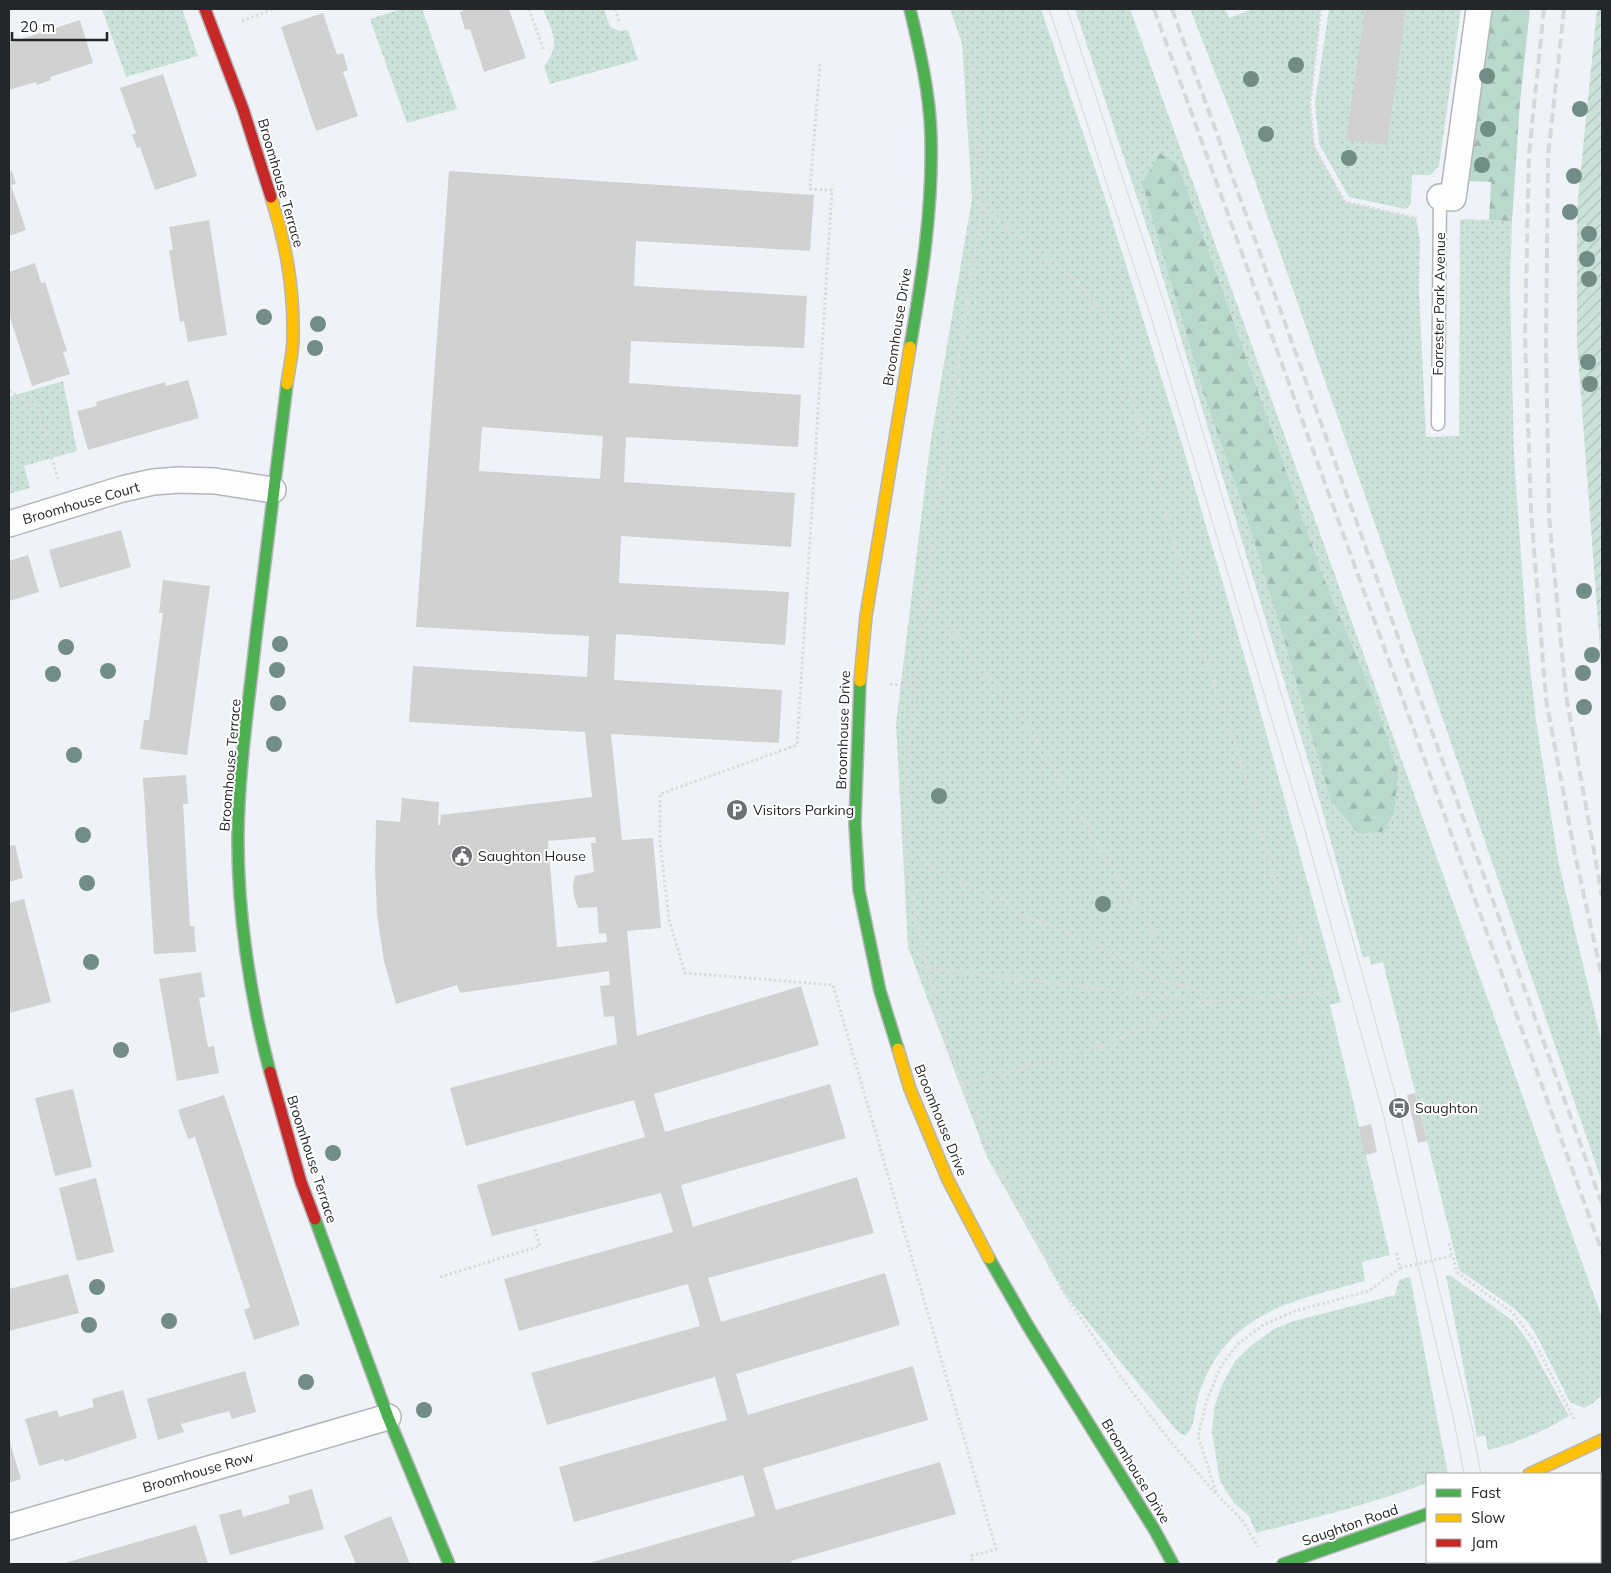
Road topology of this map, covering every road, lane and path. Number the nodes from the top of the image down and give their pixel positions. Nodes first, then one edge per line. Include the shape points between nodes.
1 (206, 9) edge
2 (529, 9) edge
3 (615, 9) edge
4 (910, 9) edge
5 (963, 9) edge
6 (1322, 9) edge
7 (1480, 9) edge
8 (619, 21) dead end
9 (544, 51) dead end
10 (1453, 198) junction
11 (981, 203) junction
12 (9, 391) edge
13 (1438, 424) dead end
14 (273, 490) junction
15 (66, 507) junction
16 (9, 524) edge
17 (925, 597) junction
18 (906, 855) junction
19 (927, 968) junction
20 (1193, 989) junction
21 (1332, 992) dead end
22 (1322, 993) junction
23 (1217, 1002) junction
24 (962, 1084) junction
25 (534, 1226) dead end
26 (1448, 1244) dead end
27 (1396, 1252) dead end
28 (1451, 1256) junction
29 (1400, 1268) junction
30 (440, 1277) dead end
31 (388, 1416) junction
32 (1602, 1440) edge
33 (1588, 1446) junction
34 (1562, 1460) junction
35 (1531, 1473) edge
36 (1565, 1473) edge
37 (1217, 1495) junction
38 (1426, 1514) edge
39 (9, 1527) edge
40 (1258, 1547) dead end
41 (449, 1564) edge
42 (1173, 1564) edge
43 (1283, 1564) edge

1 - 14 street, Broomhouse Terrace via 243,108 284,236 291,284 293,339
2 - 9 path
3 - 8 path
4 - 42 street, Broomhouse Drive via 927,93 931,136 930,206 863,643 855,815 859,890 880,991 910,1089 948,1180 1028,1326
5 - 11 path via 976,108
6 - 10 path via 1310,104 1314,146 1345,202 1416,218
7 - 10 street, Forrester Park Avenue
10 - 13 lane, Forrester Park Avenue
11 - 17 path
11 - 22 path via 1008,229 1073,276 1116,334 1199,640 1239,755 1275,879
12 - 15 path via 37,407
14 - 15 street, Broomhouse Court via 215,481 153,482
14 - 31 street, Broomhouse Terrace via 241,773 238,833 241,906 260,1034 298,1173
15 - 16 street, Broomhouse Court
17 - 18 path via 907,768
17 - 20 path via 1039,742 1094,840 1173,965
18 - 19 path
18 - 20 path via 1030,919 1105,948 1158,980
19 - 23 path
19 - 24 path via 940,1023
20 - 23 path
21 - 22 path
22 - 23 path
23 - 24 path via 1171,1013 1106,1045
24 - 37 path via 1013,1196 1064,1292 1121,1377
25 - 30 path via 540,1246
26 - 28 path
27 - 29 path
28 - 29 path
28 - 33 path via 1457,1272 1512,1312 1534,1342
29 - 37 path via 1369,1291 1295,1311 1263,1326 1238,1344 1221,1366 1207,1400 1198,1436
31 - 39 street, Broomhouse Row
31 - 41 street, Broomhouse Terrace
32 - 33 street
33 - 34 street
34 - 35 street
34 - 36 lane
37 - 40 path via 1243,1522
38 - 43 street, Saughton Road

